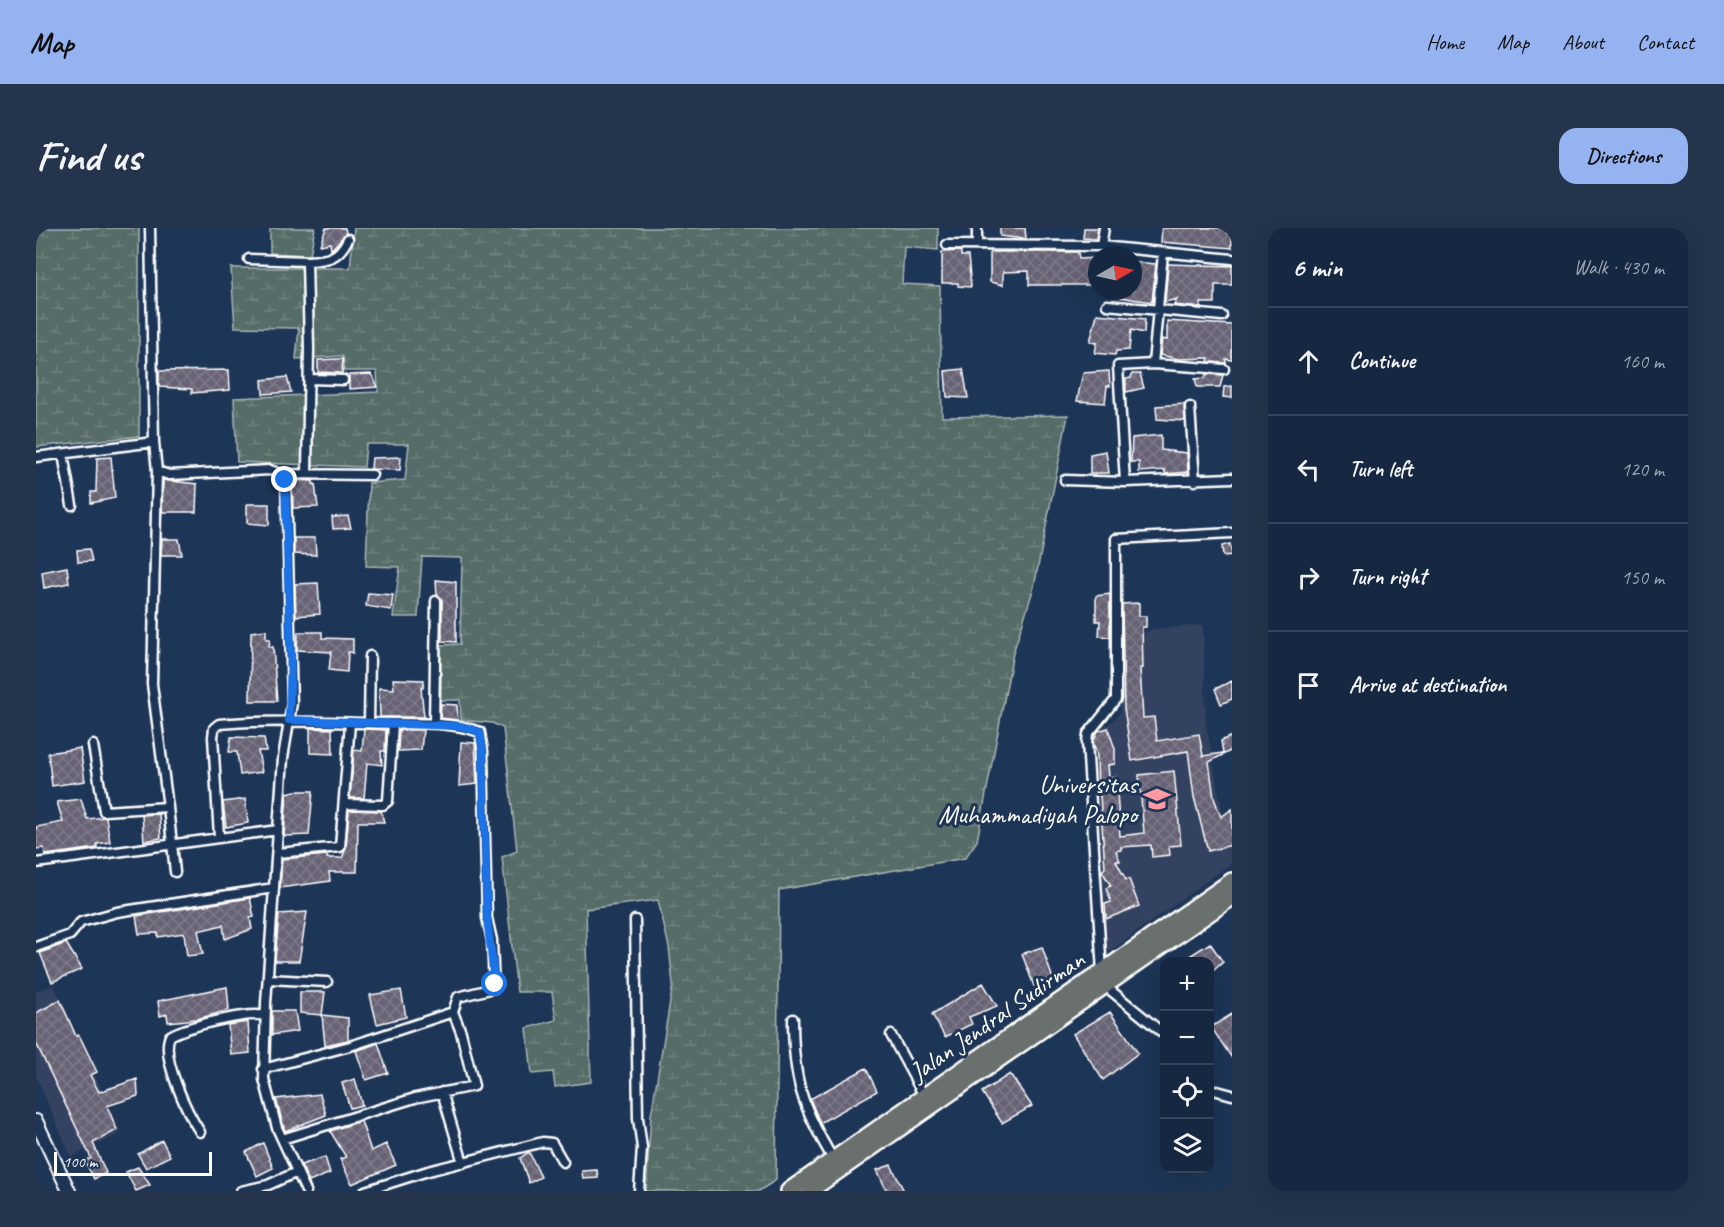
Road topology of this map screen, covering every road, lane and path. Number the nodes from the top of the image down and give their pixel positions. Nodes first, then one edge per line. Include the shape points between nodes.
1 (150, 228) edge
2 (977, 228) edge
3 (1104, 228) edge
4 (348, 239) dead end
5 (977, 244) junction
6 (946, 245) dead end
7 (1101, 246) joint
8 (1142, 251) edge
9 (1163, 253) junction
10 (249, 259) dead end
11 (1232, 259) edge
12 (307, 261) junction
13 (1107, 305) dead end
14 (1157, 310) junction
15 (1222, 316) dead end
16 (1153, 364) junction
17 (1224, 369) dead end
18 (309, 379) junction
19 (343, 381) dead end
20 (1190, 407) dead end
21 (153, 442) junction
22 (63, 454) junction
23 (36, 457) edge
24 (157, 471) junction
25 (307, 472) junction
26 (281, 474) junction
27 (372, 475) dead end
28 (1232, 478) edge
29 (1065, 480) dead end
30 (1195, 481) junction
31 (1125, 482) junction
32 (72, 505) dead end
33 (1232, 533) edge
34 (436, 601) dead end
35 (370, 656) dead end
36 (289, 720) junction
37 (350, 723) junction
38 (369, 723) junction
39 (393, 724) junction
40 (434, 724) junction
41 (93, 745) dead end
42 (345, 804) junction
43 (168, 807) junction
44 (278, 830) junction
45 (219, 837) junction
46 (173, 843) junction
47 (278, 853) junction
48 (36, 863) edge
49 (175, 872) dead end
50 (1232, 880) edge
51 (274, 888) junction
52 (1232, 897) edge
53 (635, 920) dead end
54 (36, 947) edge
55 (268, 979) junction
56 (1103, 979) junction
57 (327, 982) dead end
58 (453, 1012) junction
59 (266, 1016) junction
60 (793, 1019) dead end
61 (1160, 1030) edge
62 (891, 1035) dead end
63 (263, 1069) junction
64 (1214, 1090) edge
65 (442, 1092) junction
66 (1232, 1095) edge
67 (924, 1096) junction
68 (36, 1121) edge
69 (200, 1132) dead end
70 (282, 1139) junction
71 (833, 1159) junction
72 (563, 1162) dead end
73 (463, 1163) junction
74 (297, 1172) junction
75 (69, 1191) edge
76 (241, 1191) edge
77 (306, 1191) edge
78 (365, 1191) edge
79 (639, 1191) edge
80 (789, 1191) edge
81 (808, 1191) edge

1 - 21 street
2 - 5 street
3 - 7 street
4 - 12 street via 333,258
5 - 6 street
5 - 7 street
8 - 9 street
9 - 11 street
9 - 14 street
10 - 12 street
12 - 18 street
13 - 14 street
14 - 15 street
14 - 16 street
16 - 17 street
16 - 31 street via 1118,366
18 - 19 street
18 - 25 street
20 - 30 street
21 - 22 street
21 - 24 street
22 - 23 street
22 - 32 street
24 - 26 street via 169,475 270,470
24 - 43 street via 152,684
25 - 26 street
25 - 27 street
26 - 36 street via 286,483 287,509 292,703
28 - 30 street
29 - 31 street
30 - 31 street
33 - 56 street via 1116,539 1116,699 1088,734 1087,742
34 - 40 street
35 - 38 street
36 - 37 street
36 - 44 street
36 - 45 street via 219,724 214,728
37 - 38 street
37 - 42 street
38 - 39 street
39 - 40 street
39 - 42 street via 388,801 383,805
40 - 58 street via 480,732 483,751 487,918 495,984 492,989 458,997
41 - 43 street via 104,811
42 - 47 street via 339,848
43 - 46 street
44 - 45 street
44 - 47 street
45 - 46 street
46 - 48 street
46 - 49 street
47 - 51 street
50 - 56 highway, Jalan Jendral Sudirman
51 - 54 street via 117,912 81,922 70,935
51 - 55 street
52 - 56 highway, Jalan Jendral Sudirman
53 - 79 street via 637,1100 642,1148
55 - 57 street
55 - 59 street
56 - 61 street
56 - 67 highway, Jalan Jendral Sudirman
56 - 81 highway, Jalan Jendral Sudirman
58 - 63 street
58 - 65 street via 475,1085
59 - 63 street
59 - 69 street via 216,1022 170,1036 172,1070
60 - 71 street via 795,1070 802,1099
62 - 67 street
63 - 70 street
64 - 66 street
65 - 70 street
65 - 73 street
67 - 71 highway, Jalan Jendral Sudirman
68 - 75 street
70 - 74 street
71 - 80 highway, Jalan Jendral Sudirman
72 - 73 street via 547,1141
73 - 78 street
74 - 76 street via 275,1183
74 - 77 street

